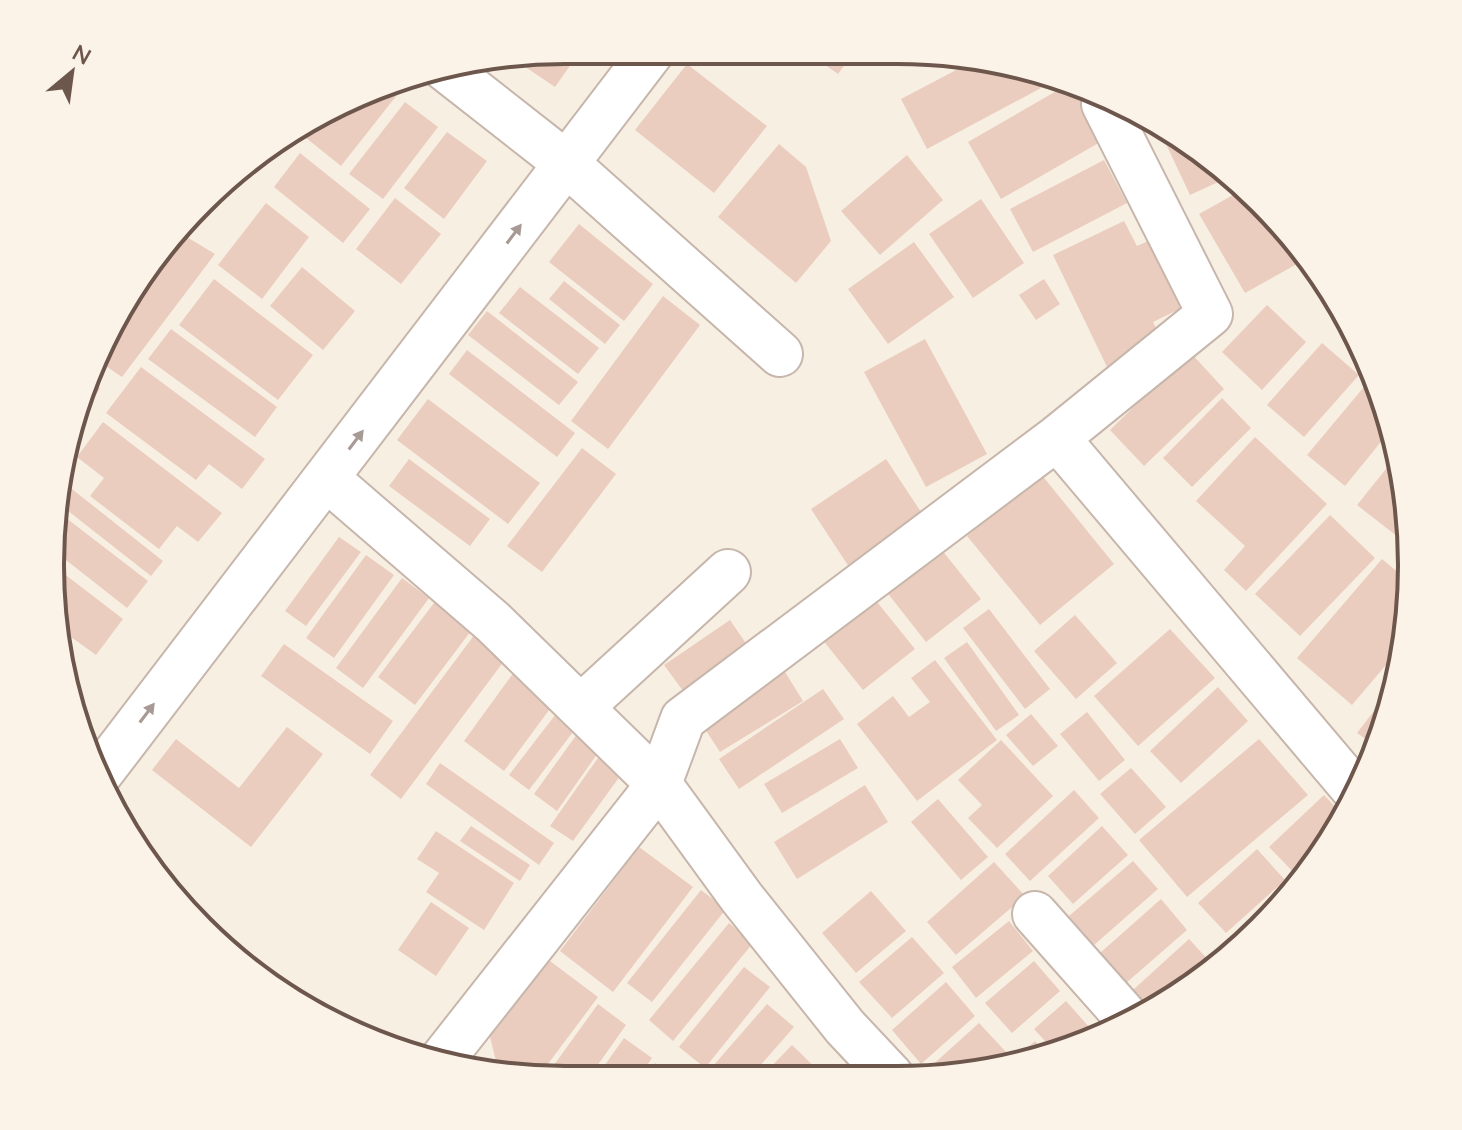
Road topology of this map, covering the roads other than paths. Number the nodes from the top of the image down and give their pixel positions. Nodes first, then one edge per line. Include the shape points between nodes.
1 (642, 64) edge
2 (455, 77) edge
3 (1125, 122) edge
4 (567, 164) junction
5 (780, 354) dead end
6 (1057, 438) junction
7 (326, 478) junction
8 (728, 572) dead end
9 (581, 707) junction
10 (106, 766) edge
11 (1348, 782) edge
12 (659, 784) junction
13 (1035, 914) dead end
14 (1122, 1012) edge
15 (448, 1052) edge
16 (882, 1066) edge

1 - 4 street
2 - 4 street
3 - 6 street via 1210,314
4 - 5 street
7 -> 4 street
6 - 11 street
6 - 12 street via 683,719
7 - 9 street via 493,622
10 -> 7 street
8 - 9 street
9 - 12 street
12 - 15 street
12 - 16 street via 742,898
13 - 14 street

